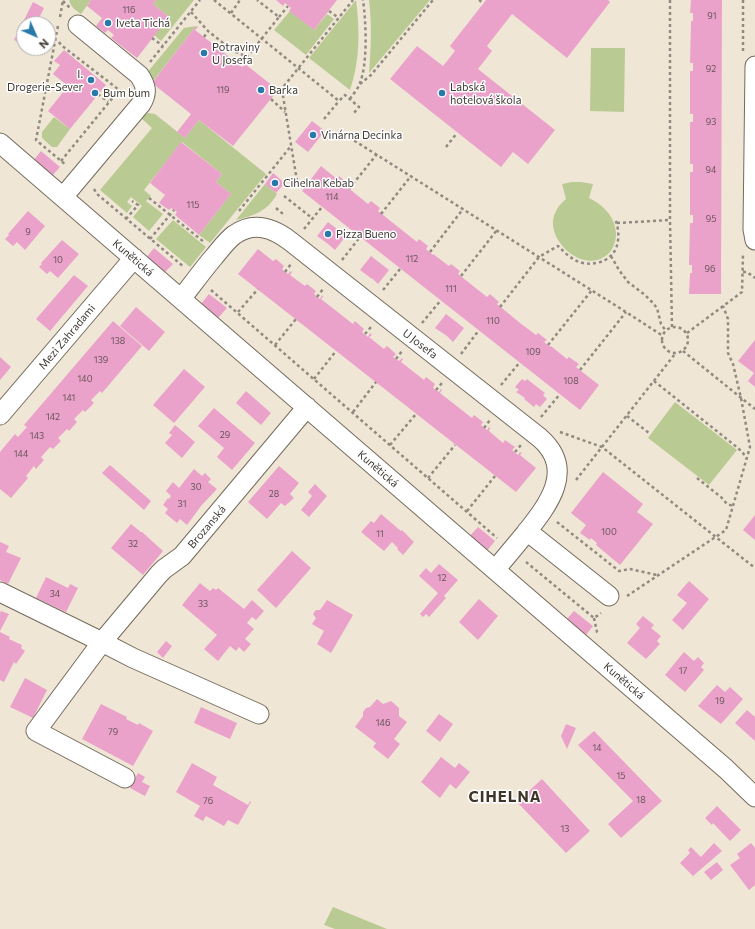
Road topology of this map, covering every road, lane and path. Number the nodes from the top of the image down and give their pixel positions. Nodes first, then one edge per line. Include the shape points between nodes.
1 (214, 0) edge
2 (240, 0) edge
3 (257, 0) edge
4 (353, 0) edge
5 (363, 0) edge
6 (433, 0) edge
7 (479, 0) edge
8 (670, 0) edge
9 (483, 4) dead end
10 (288, 6) dead end
11 (329, 11) dead end
12 (190, 12) dead end
13 (230, 13) junction
14 (279, 17) junction
15 (339, 18) junction
16 (78, 25) dead end
17 (208, 31) junction
18 (204, 37) dead end
19 (152, 38) dead end
20 (262, 38) junction
21 (163, 46) dead end
22 (755, 66) edge
23 (299, 68) junction
24 (360, 84) junction
25 (119, 90) dead end
26 (98, 94) dead end
27 (271, 99) dead end
28 (350, 99) junction
29 (340, 101) junction
30 (108, 102) junction
31 (286, 112) junction
32 (353, 114) dead end
33 (324, 118) dead end
34 (339, 131) dead end
35 (457, 133) dead end
36 (0, 143) edge
37 (291, 146) junction
38 (446, 147) dead end
39 (377, 154) junction
40 (61, 160) dead end
41 (411, 176) junction
42 (297, 181) dead end
43 (349, 189) dead end
44 (284, 196) dead end
45 (63, 197) junction
46 (149, 198) dead end
47 (132, 201) dead end
48 (322, 207) dead end
49 (463, 209) junction
50 (174, 210) dead end
51 (170, 214) junction
52 (381, 214) dead end
53 (235, 216) dead end
54 (312, 218) junction
55 (615, 218) dead end
56 (126, 219) dead end
57 (670, 220) junction
58 (617, 223) junction
59 (304, 230) dead end
60 (497, 230) junction
61 (360, 237) dead end
62 (150, 239) dead end
63 (755, 240) edge
64 (204, 242) dead end
65 (430, 252) dead end
66 (539, 256) junction
67 (610, 256) junction
68 (134, 258) junction
69 (342, 260) dead end
70 (400, 269) dead end
71 (743, 272) dead end
72 (461, 276) dead end
73 (197, 278) junction
74 (755, 278) edge
75 (258, 289) dead end
76 (592, 290) junction
77 (382, 292) dead end
78 (182, 299) junction
79 (441, 300) dead end
80 (724, 306) dead end
81 (500, 307) dead end
82 (238, 312) junction
83 (626, 312) junction
84 (296, 319) dead end
85 (422, 323) dead end
86 (672, 327) junction
87 (479, 330) dead end
88 (666, 331) junction
89 (663, 336) junction
90 (275, 345) junction
91 (548, 345) dead end
92 (336, 351) dead end
93 (683, 351) junction
94 (461, 354) dead end
95 (675, 354) junction
96 (520, 362) dead end
97 (580, 370) dead end
98 (314, 379) junction
99 (654, 381) junction
100 (376, 382) dead end
101 (501, 385) dead end
102 (560, 394) dead end
103 (741, 398) junction
104 (307, 407) junction
105 (755, 409) edge
106 (353, 412) junction
107 (416, 414) dead end
108 (0, 415) edge
109 (627, 416) junction
110 (541, 417) dead end
111 (560, 432) dead end
112 (649, 433) dead end
113 (390, 444) junction
114 (456, 445) dead end
115 (602, 447) junction
116 (746, 459) junction
117 (495, 476) dead end
118 (428, 478) junction
119 (697, 478) dead end
120 (574, 483) dead end
121 (732, 506) junction
122 (466, 511) junction
123 (554, 520) dead end
124 (527, 531) junction
125 (715, 537) junction
126 (500, 540) dead end
127 (523, 560) dead end
128 (755, 568) edge
129 (495, 570) junction
130 (657, 576) junction
131 (0, 592) edge
132 (610, 601) junction
133 (102, 642) junction
134 (259, 714) dead end
135 (125, 778) dead end
136 (755, 797) edge

1 - 13 path
2 - 13 path
3 - 14 path
4 - 15 path
5 - 24 path via 365,43
6 - 24 path via 371,75
7 - 9 path
8 - 57 path
10 - 14 path
11 - 15 path
12 - 17 path
13 - 20 path
14 - 20 path
15 - 23 path
16 - 45 street via 139,74 146,92 141,104
17 - 18 path
17 - 20 path via 232,50 247,57
19 - 21 path
20 - 23 path
22 - 63 street
23 - 29 path
23 - 31 path via 284,86
24 - 28 path
25 - 30 path
26 - 30 path
27 - 31 path
28 - 29 path via 344,95
28 - 32 path via 359,107
29 - 33 path
30 - 40 path
31 - 37 path
34 - 39 path
35 - 38 path
36 - 45 street, Kunětická
37 - 42 path
37 - 53 path
39 - 41 path
39 - 43 path
41 - 49 path
41 - 52 path
44 - 54 path
45 - 68 street, Kunětická
46 - 51 path
47 - 56 path via 138,205
48 - 54 path
49 - 60 path
49 - 65 path
50 - 51 path
51 - 62 path
51 - 64 path
54 - 59 path
55 - 58 path
57 - 58 path
57 - 86 path
58 - 67 path via 617,248
60 - 66 path
60 - 72 path
61 - 69 path
66 - 67 path via 558,246 572,258 583,263 598,263
66 - 76 path
66 - 81 path
67 - 88 path via 628,282 657,308 661,324
68 - 78 street, Kunětická
68 - 108 street, Mezi Zahradami
70 - 77 path
71 - 74 path
73 - 78 street, U Josefa
73 - 82 path
73 - 124 street, U Josefa via 227,241 243,230 253,227 266,228 290,241 551,449 556,462 557,482 549,502
75 - 82 path
76 - 83 path
76 - 91 path
78 - 104 street, Kunětická
79 - 85 path
80 - 103 path via 728,319 728,353
82 - 90 path
83 - 89 path
83 - 97 path
84 - 90 path
86 - 88 path
86 - 93 path via 679,327 687,333 689,341
87 - 94 path
88 - 89 path
89 - 95 path via 665,348
90 - 98 path
92 - 98 path
93 - 95 path
93 - 103 path
95 - 99 path
96 - 101 path
98 - 106 path
99 - 109 path
99 - 116 path via 738,448
100 - 106 path
102 - 110 path
103 - 105 path
103 - 116 path via 750,447
104 - 129 street, Kunětická
104 - 133 street, Brozanská via 182,556 159,574
106 - 113 path
107 - 113 path
109 - 112 path
109 - 115 path
111 - 115 path
113 - 118 path
114 - 118 path
115 - 120 path
115 - 125 path
116 - 121 path
117 - 122 path
118 - 122 path
119 - 121 path
121 - 125 path via 726,530
122 - 126 path
123 - 130 path via 619,571 630,570
124 - 129 street, U Josefa
124 - 132 street
125 - 128 path
125 - 130 path
127 - 132 path via 594,618
129 - 136 street, Kunětická via 726,769
130 - 132 path
131 - 133 street
133 - 134 street
133 - 135 street, Brozanská via 36,731

